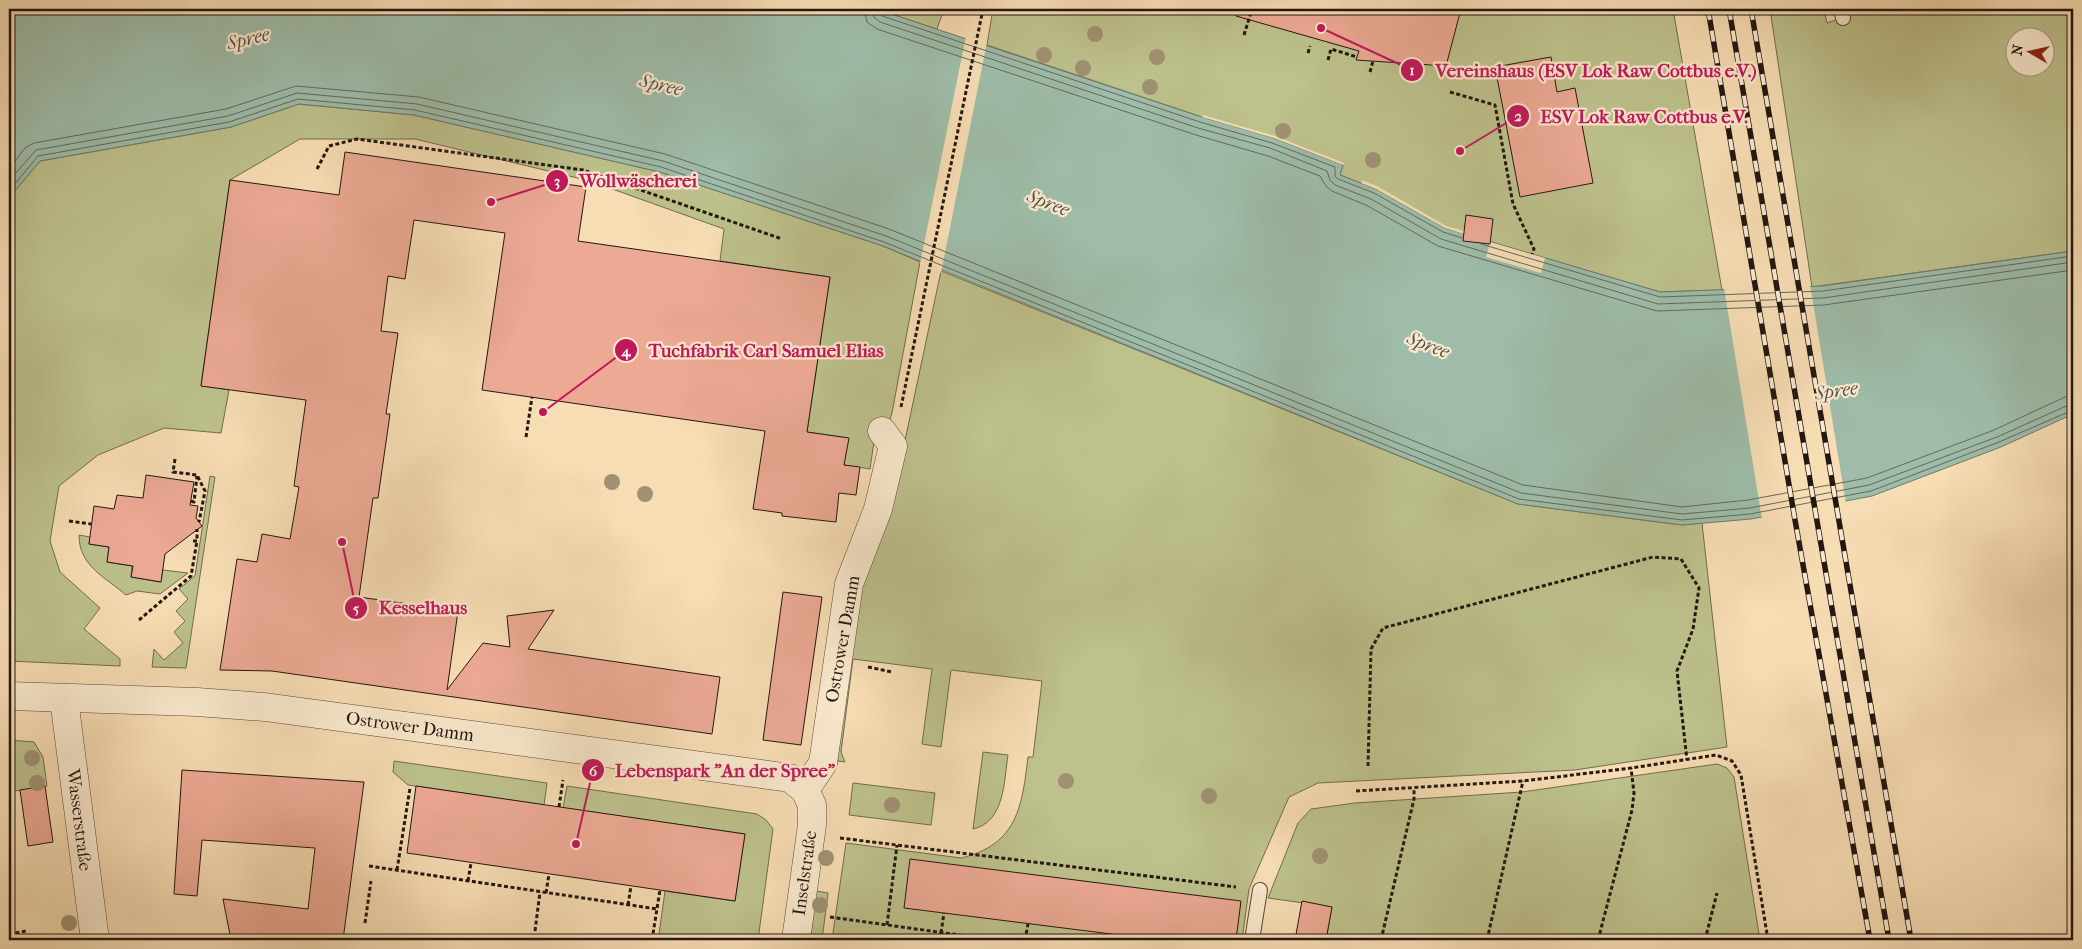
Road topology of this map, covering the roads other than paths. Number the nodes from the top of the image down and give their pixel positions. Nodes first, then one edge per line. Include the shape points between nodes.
1 (888, 438) road end
2 (9, 696) edge
3 (64, 699) junction
4 (808, 798) junction
5 (1260, 890) dead end
6 (95, 940) edge
7 (796, 940) edge
8 (1252, 940) edge

1 - 4 street, Ostrower Damm via 878,509 849,584 823,762
2 - 3 street, Ostrower Damm
3 - 4 street, Ostrower Damm via 265,707 790,778
3 - 6 street, Wasserstraße
4 - 7 street, Inselstraße via 812,825
5 - 8 lane

